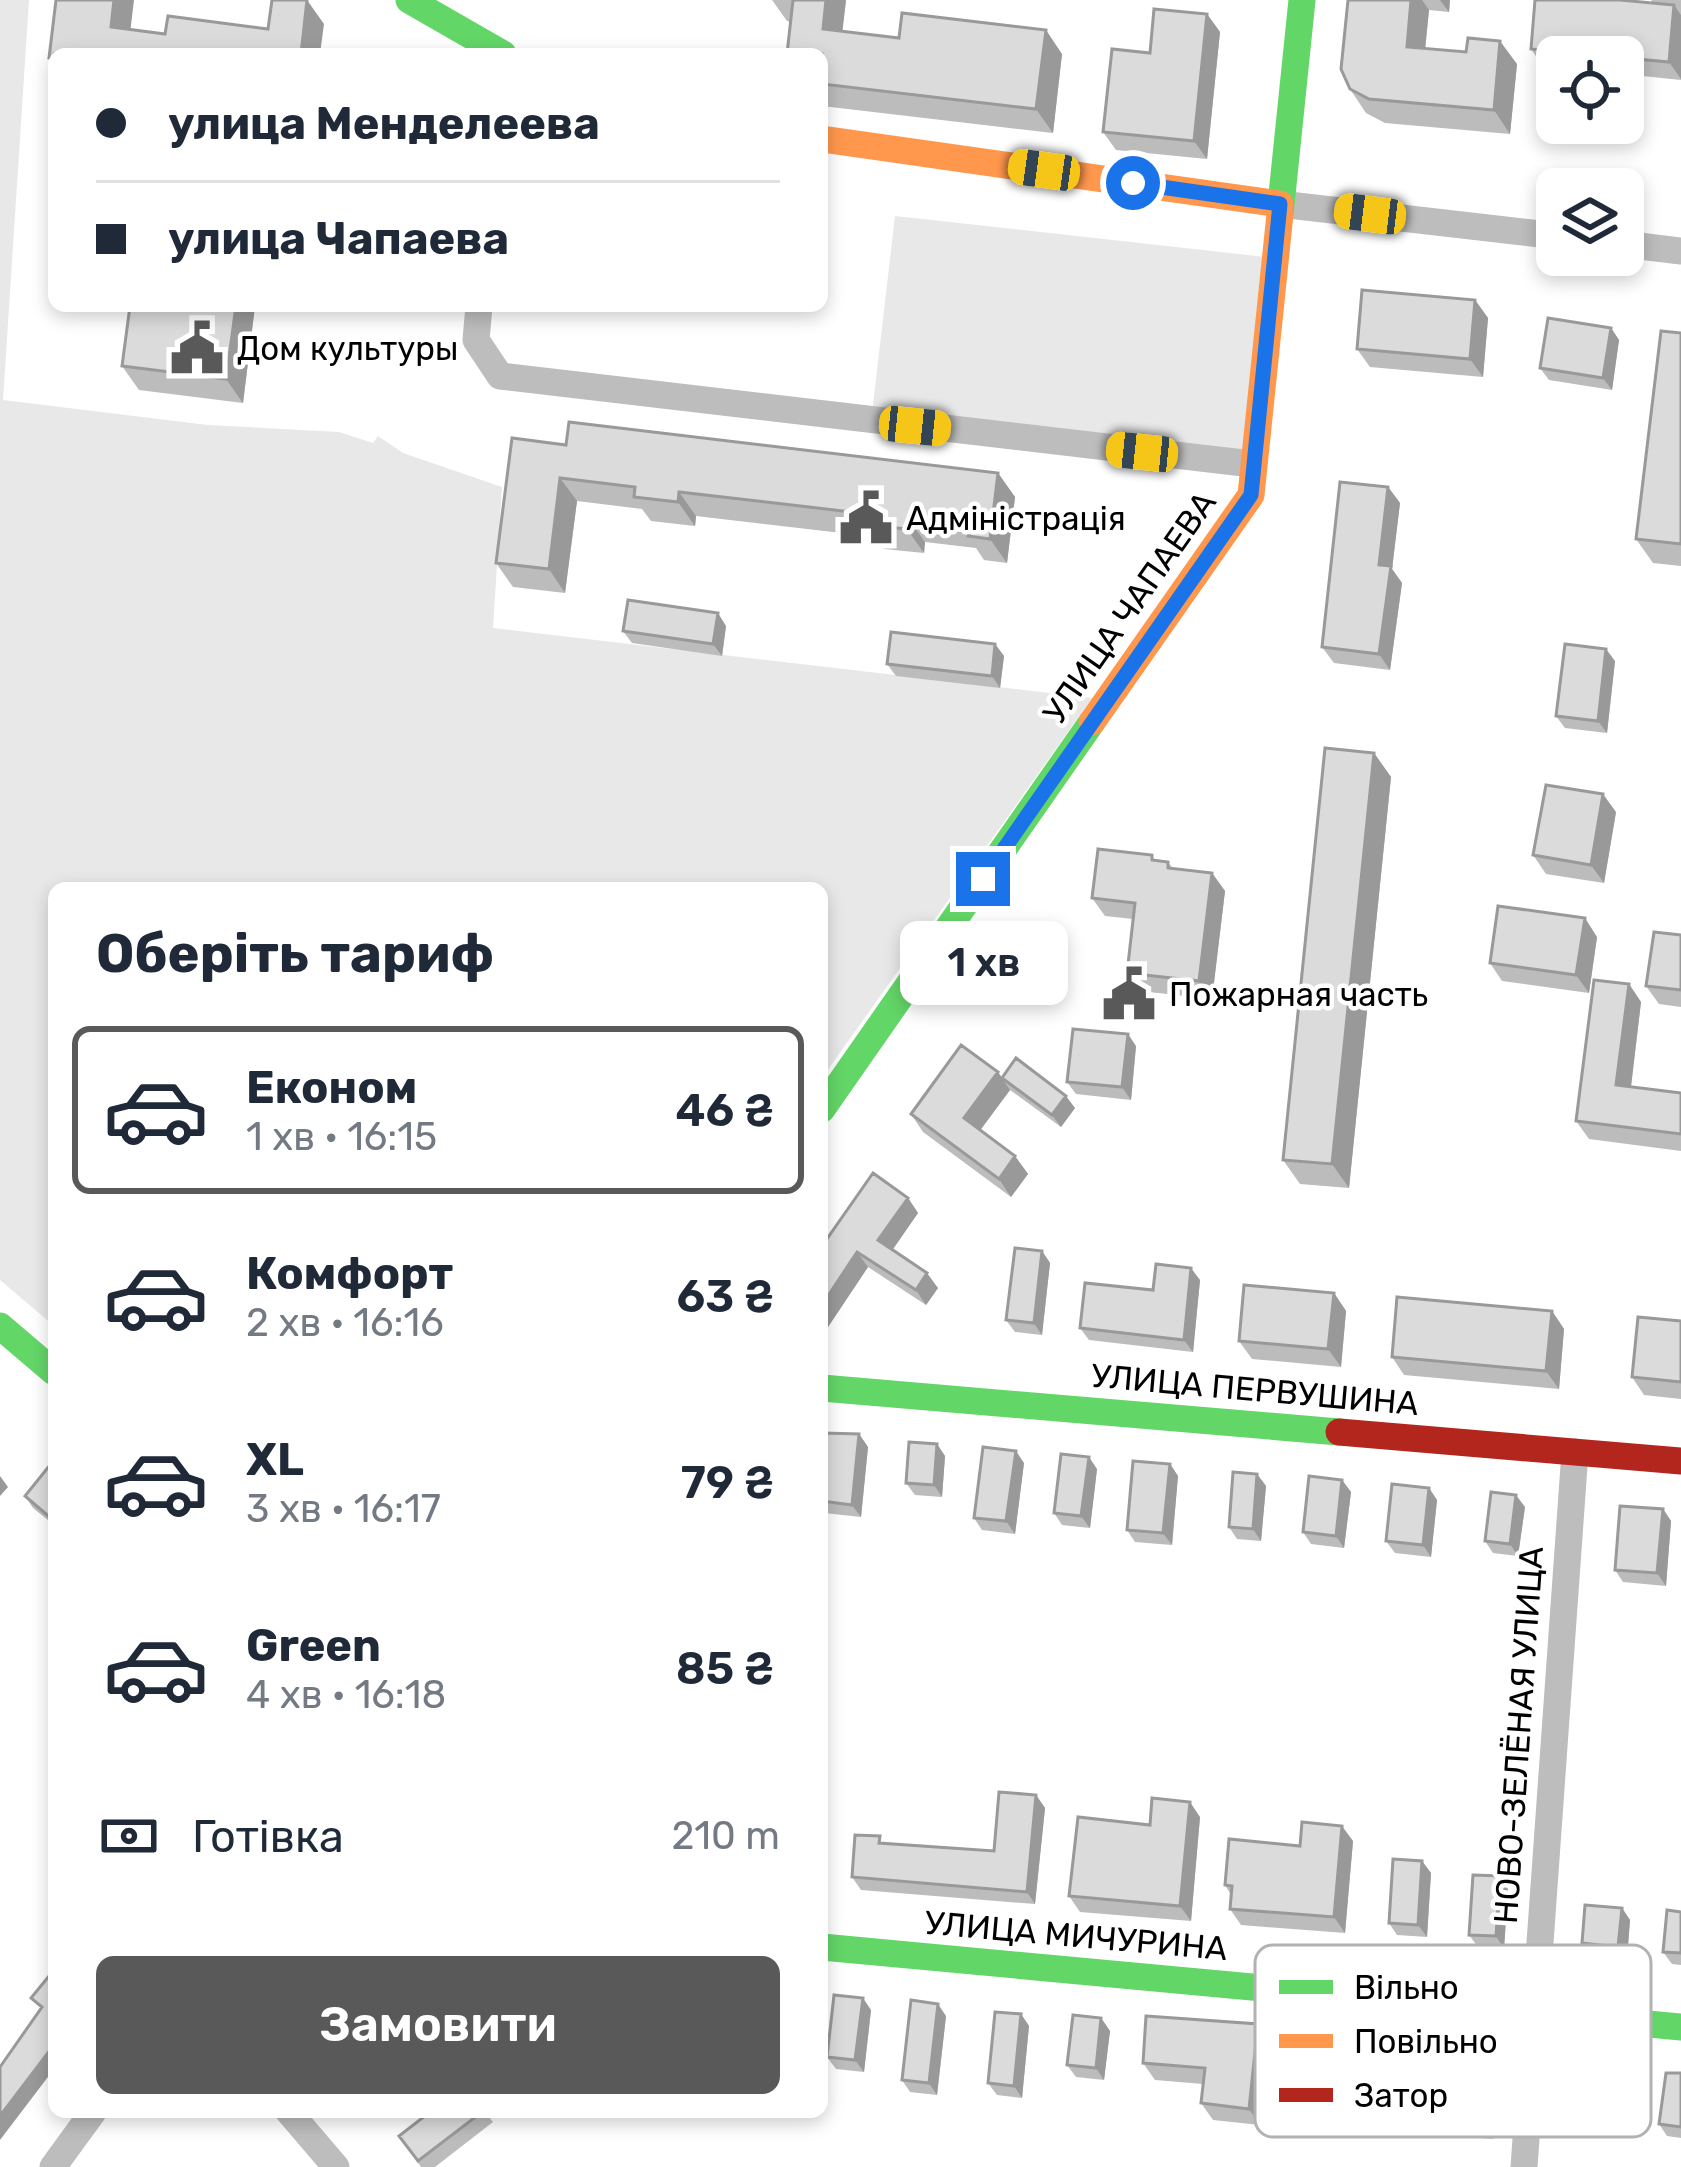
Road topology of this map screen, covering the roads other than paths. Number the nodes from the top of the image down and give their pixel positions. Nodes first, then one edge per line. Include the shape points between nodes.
1 (409, 0) edge
2 (1302, 0) edge
3 (1665, 0) edge
4 (1681, 6) edge
5 (493, 48) edge
6 (828, 140) edge
7 (1280, 204) junction
8 (1536, 234) edge
9 (1644, 247) edge
10 (1681, 251) edge
11 (478, 312) edge
12 (1252, 464) junction
13 (828, 1100) edge
14 (0, 1326) edge
15 (48, 1367) edge
16 (828, 1389) edge
17 (1575, 1452) junction
18 (1681, 1461) edge
19 (1538, 1945) edge
20 (828, 1948) edge
21 (1255, 1988) edge
22 (1651, 2024) edge
23 (1681, 2027) edge
24 (90, 2118) edge
25 (294, 2118) edge
26 (1526, 2137) edge
27 (53, 2167) edge
28 (336, 2167) edge
29 (1524, 2167) edge

1 - 5 main road
2 - 7 main road, УЛИЦА ЧАПАЕВА
3 - 4 street
6 - 7 main road
7 - 8 street
7 - 12 main road, УЛИЦА ЧАПАЕВА
9 - 10 street
11 - 12 street via 476,340 500,376
12 - 13 main road, УЛИЦА ЧАПАЕВА via 1251,495
14 - 15 main road
16 - 17 main road, УЛИЦА ПЕРВУШИНА
17 - 18 main road, УЛИЦА ПЕРВУШИНА
17 - 19 street, НОВО-ЗЕЛЁНАЯ УЛИЦА
20 - 21 main road, УЛИЦА МИЧУРИНА
22 - 23 main road, УЛИЦА МИЧУРИНА
24 - 27 street
25 - 28 street
26 - 29 street, НОВО-ЗЕЛЁНАЯ УЛИЦА

